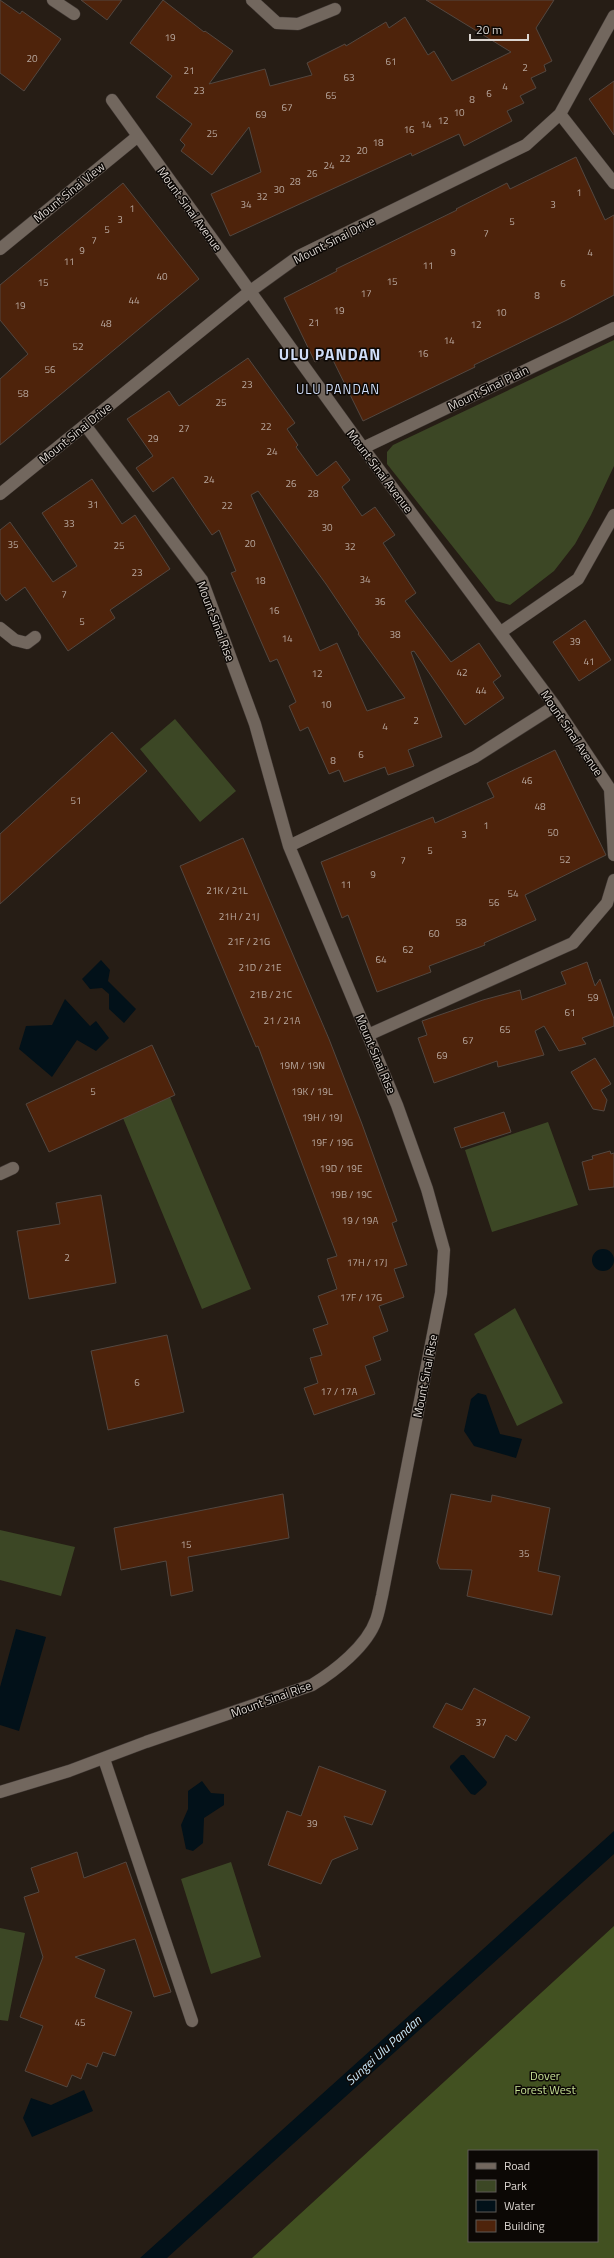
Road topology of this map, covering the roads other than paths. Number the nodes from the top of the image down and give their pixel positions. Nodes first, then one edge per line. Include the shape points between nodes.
1 (53, 0) edge
2 (252, 0) edge
3 (335, 9) dead end
4 (74, 14) dead end
5 (614, 16) edge
6 (112, 100) dead end
7 (560, 114) junction
8 (138, 136) junction
9 (614, 183) edge
10 (0, 249) edge
11 (249, 292) junction
12 (614, 328) edge
13 (84, 425) junction
14 (363, 448) junction
15 (0, 494) edge
16 (614, 515) edge
17 (0, 628) edge
18 (501, 632) junction
19 (35, 637) dead end
20 (555, 706) junction
21 (289, 846) junction
22 (614, 855) edge
23 (614, 880) edge
24 (368, 1035) junction
25 (13, 1168) dead end
26 (0, 1174) edge
27 (104, 1759) junction
28 (0, 1792) edge
29 (192, 2021) dead end

1 - 4 street
2 - 3 street via 277,23 298,24
5 - 7 street, Mount Sinai Drive
6 - 8 street, Mount Sinai Avenue
7 - 9 street
7 - 11 street, Mount Sinai Drive via 526,145 299,256
8 - 10 street, Mount Sinai View
8 - 11 street, Mount Sinai Avenue
11 - 13 street, Mount Sinai Drive
11 - 14 street, Mount Sinai Avenue
12 - 14 street, Mount Sinai Plain
13 - 15 street, Mount Sinai Drive
13 - 21 street, Mount Sinai Rise via 202,580 254,724
14 - 18 street, Mount Sinai Avenue
16 - 18 street via 578,579
17 - 19 street via 15,640 27,643
18 - 20 street, Mount Sinai Avenue
20 - 21 street via 475,757
20 - 22 street, Mount Sinai Avenue via 610,789
21 - 24 street, Mount Sinai Rise
23 - 24 street via 607,903 573,942
24 - 27 street, Mount Sinai Rise via 405,1126 427,1189 444,1250 441,1293 376,1621 367,1636 334,1671 312,1685
25 - 26 street
27 - 28 street, Mount Sinai Rise
27 - 29 street

